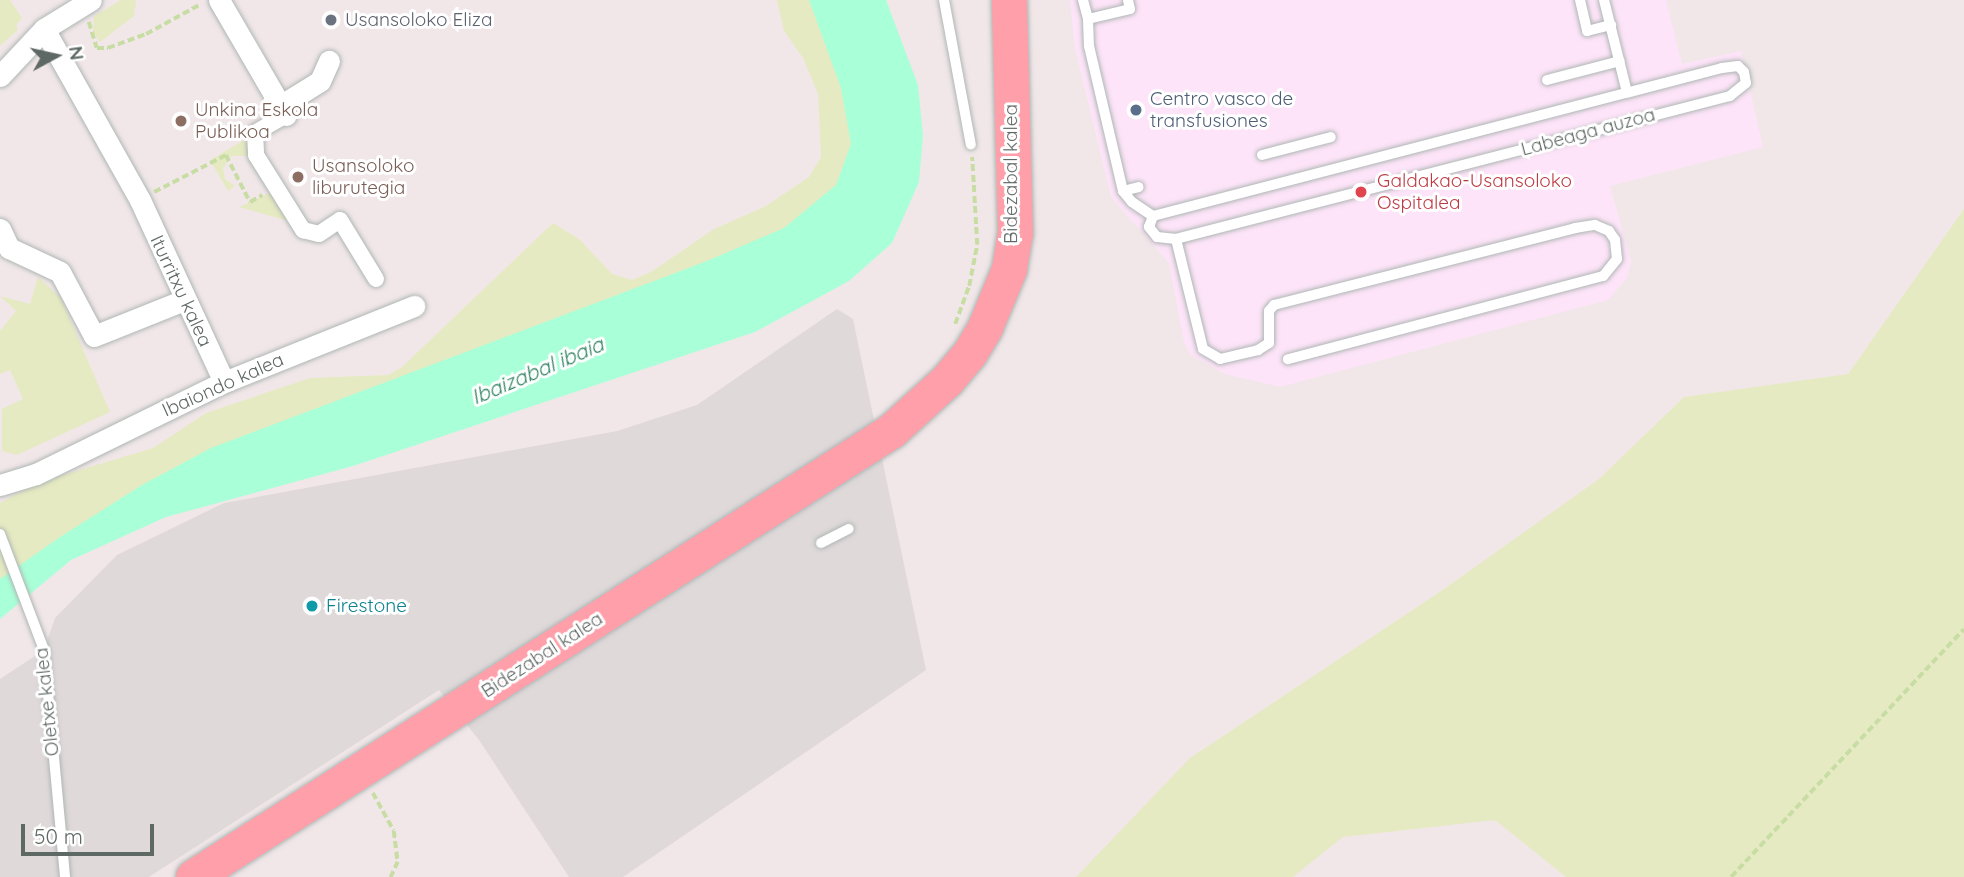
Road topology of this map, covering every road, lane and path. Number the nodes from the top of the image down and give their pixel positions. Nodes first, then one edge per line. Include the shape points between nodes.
1 (209, 0) edge
2 (219, 0) edge
3 (944, 0) edge
4 (1009, 0) edge
5 (1083, 0) edge
6 (1128, 0) edge
7 (1580, 0) edge
8 (1604, 0) edge
9 (88, 1) edge
10 (1088, 19) junction
11 (1611, 26) junction
12 (44, 29) junction
13 (329, 61) dead end
14 (1620, 61) junction
15 (0, 76) edge
16 (1547, 80) dead end
17 (1627, 92) junction
18 (283, 110) junction
19 (1331, 137) dead end
20 (971, 145) joint
21 (1262, 155) dead end
22 (1139, 187) dead end
23 (276, 188) junction
24 (1123, 191) junction
25 (140, 200) junction
26 (1153, 216) junction
27 (0, 229) edge
28 (1176, 239) junction
29 (376, 279) dead end
30 (184, 300) junction
31 (414, 306) dead end
32 (952, 333) dead end
33 (1288, 359) dead end
34 (224, 382) junction
35 (0, 485) edge
36 (849, 529) dead end
37 (0, 534) edge
38 (821, 544) dead end
39 (1964, 629) edge
40 (369, 785) dead end
41 (65, 877) edge
42 (193, 877) edge
43 (391, 877) edge
44 (1731, 877) edge

1 - 9 path via 146,34 108,48 97,48 90,34
2 - 18 street
3 - 20 lane, Bidezabal kalea
4 - 42 highway, Bidezabal kalea via 1015,233 1009,269 985,327 947,380 891,431
5 - 10 lane
6 - 10 lane via 1130,9
7 - 11 lane via 1587,31
8 - 11 lane, Labeaga auzoa
9 - 12 street
10 - 24 lane via 1089,46
11 - 14 lane, Labeaga auzoa
12 - 15 street
12 - 25 street, Iturritxu kalea
13 - 18 street via 320,81
14 - 16 lane
14 - 17 lane, Labeaga auzoa
17 - 26 lane, Labeaga auzoa
17 - 28 lane, Labeaga auzoa via 1738,66 1746,83 1730,96
18 - 23 street via 255,133 256,155
19 - 21 lane
20 - 32 path, Bidezabal kalea via 977,244 969,286
22 - 24 lane
23 - 25 path via 250,202 226,155
23 - 29 street via 303,230 318,234 340,220
24 - 26 lane
25 - 30 street, Iturritxu kalea
26 - 28 lane via 1149,227 1157,237
27 - 30 street via 9,248 60,272 94,336
28 - 33 lane via 1203,349 1220,359 1269,343 1269,311 1274,305 1575,228 1595,225 1609,231 1615,240 1617,259 1603,276
30 - 34 street, Iturritxu kalea
31 - 34 street, Ibaiondo kalea
34 - 35 street, Ibaiondo kalea via 36,474
36 - 38 lane
37 - 41 lane, Oletxe kalea via 44,650
39 - 44 path
40 - 43 path via 394,831 398,862

